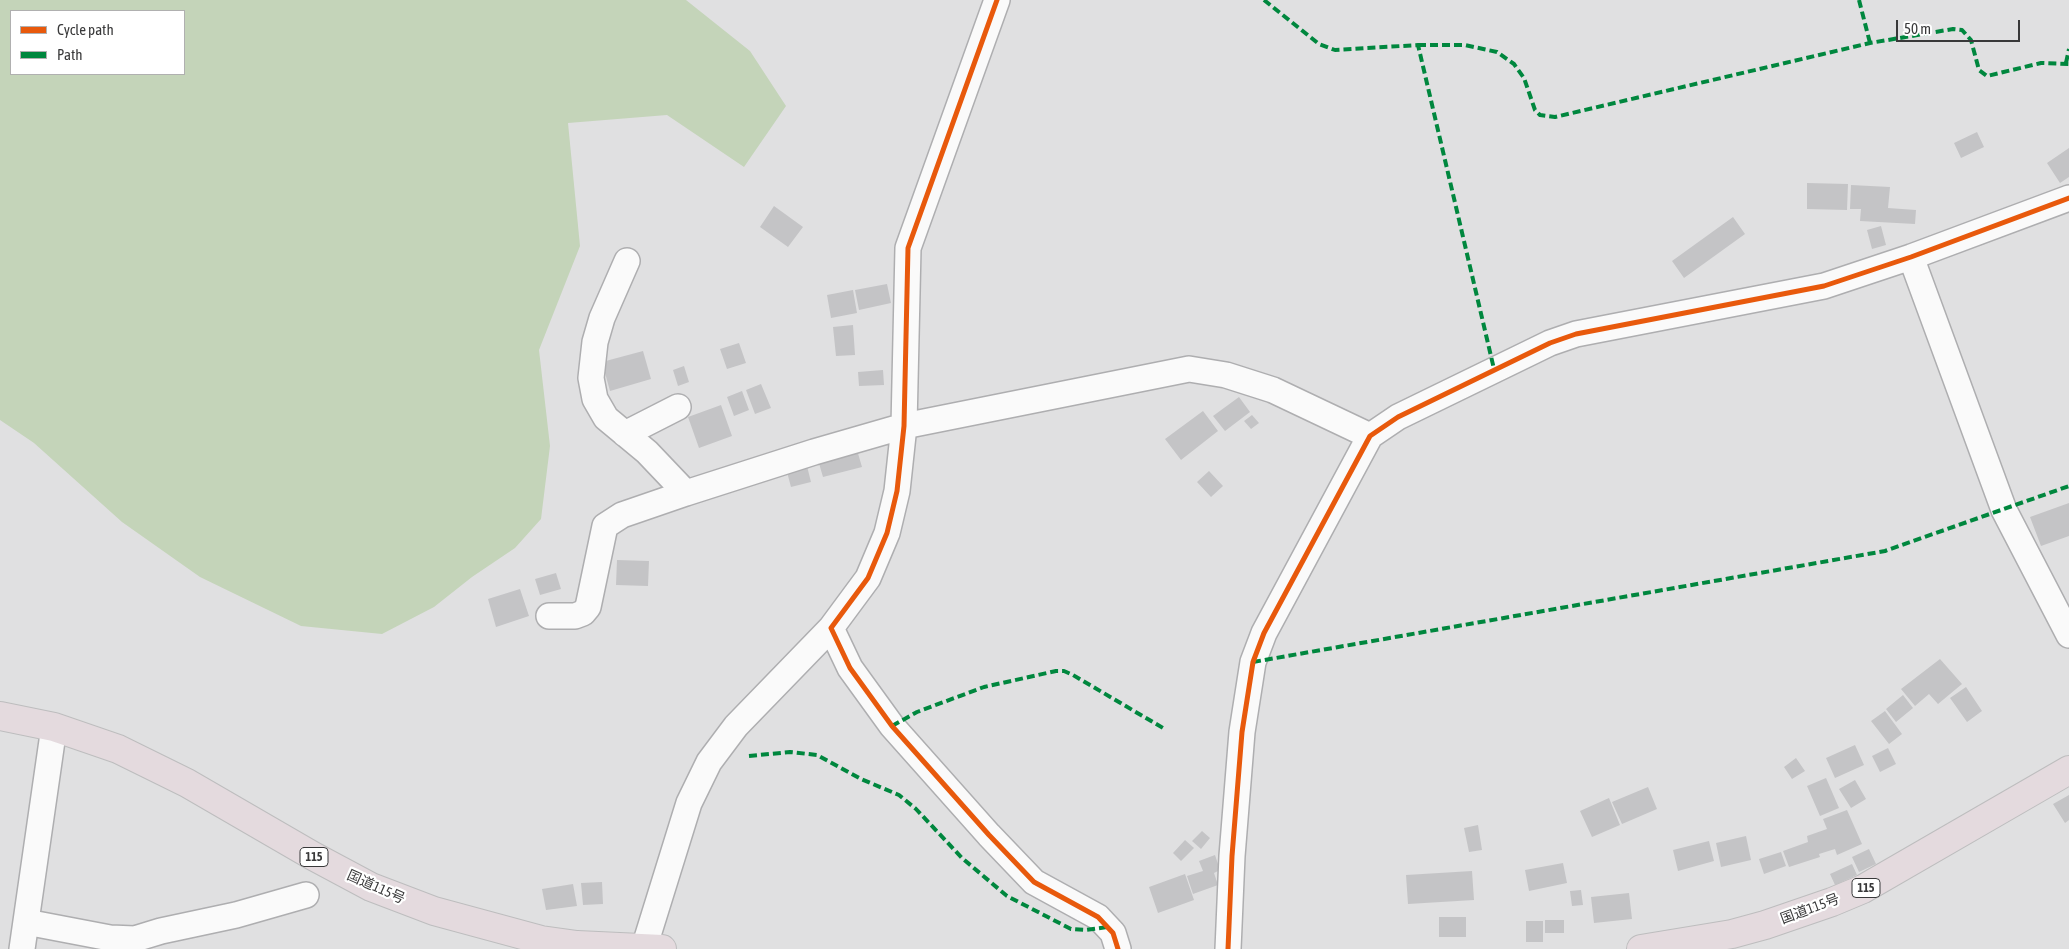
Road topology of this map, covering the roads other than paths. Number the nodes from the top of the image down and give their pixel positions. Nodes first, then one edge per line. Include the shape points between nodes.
1 (997, 0) edge
2 (2069, 198) edge
3 (1911, 257) junction
4 (627, 261) dead end
5 (678, 407) dead end
6 (904, 426) junction
7 (625, 434) junction
8 (1370, 436) junction
9 (686, 493) junction
10 (549, 616) dead end
11 (831, 628) junction
12 (2069, 635) edge
13 (0, 716) edge
14 (54, 727) junction
15 (2069, 770) edge
16 (306, 895) dead end
17 (26, 922) junction
18 (653, 948) edge
19 (22, 949) edge
20 (1118, 949) edge
21 (1228, 949) edge
22 (1641, 949) edge

1 - 6 street via 908,248
2 - 3 street
3 - 8 street via 1824,286 1576,334 1468,382
3 - 12 street via 2004,510
4 - 7 street via 602,318 595,342 591,378 595,399 606,418
5 - 7 street
6 - 8 street via 1189,369 1226,375 1273,390
6 - 9 street
6 - 11 street via 897,491 887,533 868,578
7 - 9 street
8 - 21 street via 1264,633 1253,662 1242,732
9 - 10 street via 622,515 605,526 588,607 575,616
11 - 18 street via 736,726 709,762 689,803
11 - 20 street via 850,668 892,726 982,827 1034,882 1098,917 1113,933
13 - 14 highway, 国道115号 / 115
14 - 17 street
14 - 18 highway, 国道115号 / 115 via 118,749 187,783 371,887 434,911 541,940
15 - 22 highway, 国道115号 / 115 via 1848,896 1732,934
16 - 17 street via 135,939 110,938
17 - 19 street

